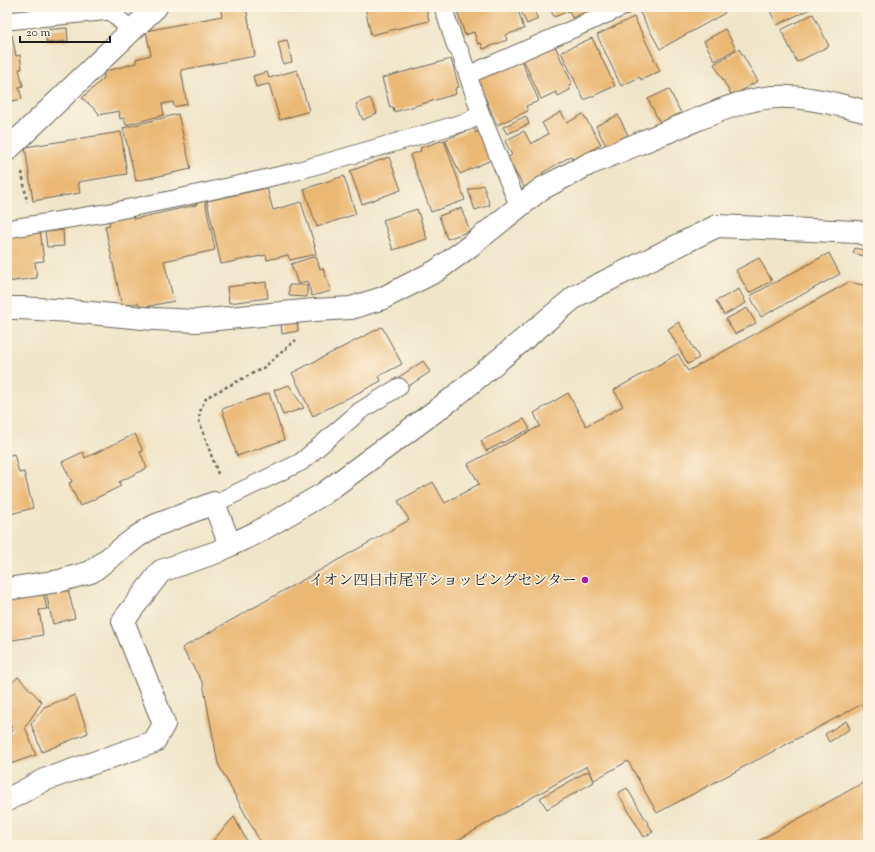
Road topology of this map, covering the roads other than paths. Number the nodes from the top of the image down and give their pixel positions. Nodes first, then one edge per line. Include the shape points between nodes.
1 (156, 7) edge
2 (443, 7) edge
3 (623, 7) edge
4 (7, 21) edge
5 (131, 31) junction
6 (468, 75) junction
7 (480, 112) junction
8 (868, 112) edge
9 (12, 145) edge
10 (519, 206) junction
11 (7, 228) edge
12 (868, 235) edge
13 (7, 308) edge
14 (399, 387) dead end
15 (220, 500) junction
16 (230, 545) junction
17 (7, 589) edge
18 (7, 800) edge

1 - 5 street
2 - 6 lane
3 - 6 lane
4 - 5 lane via 111,11
5 - 9 street
6 - 7 lane
7 - 10 lane
7 - 11 lane via 469,121 290,173 174,199
8 - 10 street via 790,96 742,103 589,164 541,189
10 - 13 street via 436,271 383,298 351,308 196,321
12 - 16 street via 858,232 717,226 576,296 453,398 323,494
14 - 15 lane via 360,411 301,462
15 - 16 street
15 - 17 street via 154,526 91,572 59,581
16 - 18 street via 161,571 123,621 164,724 154,742 44,780

